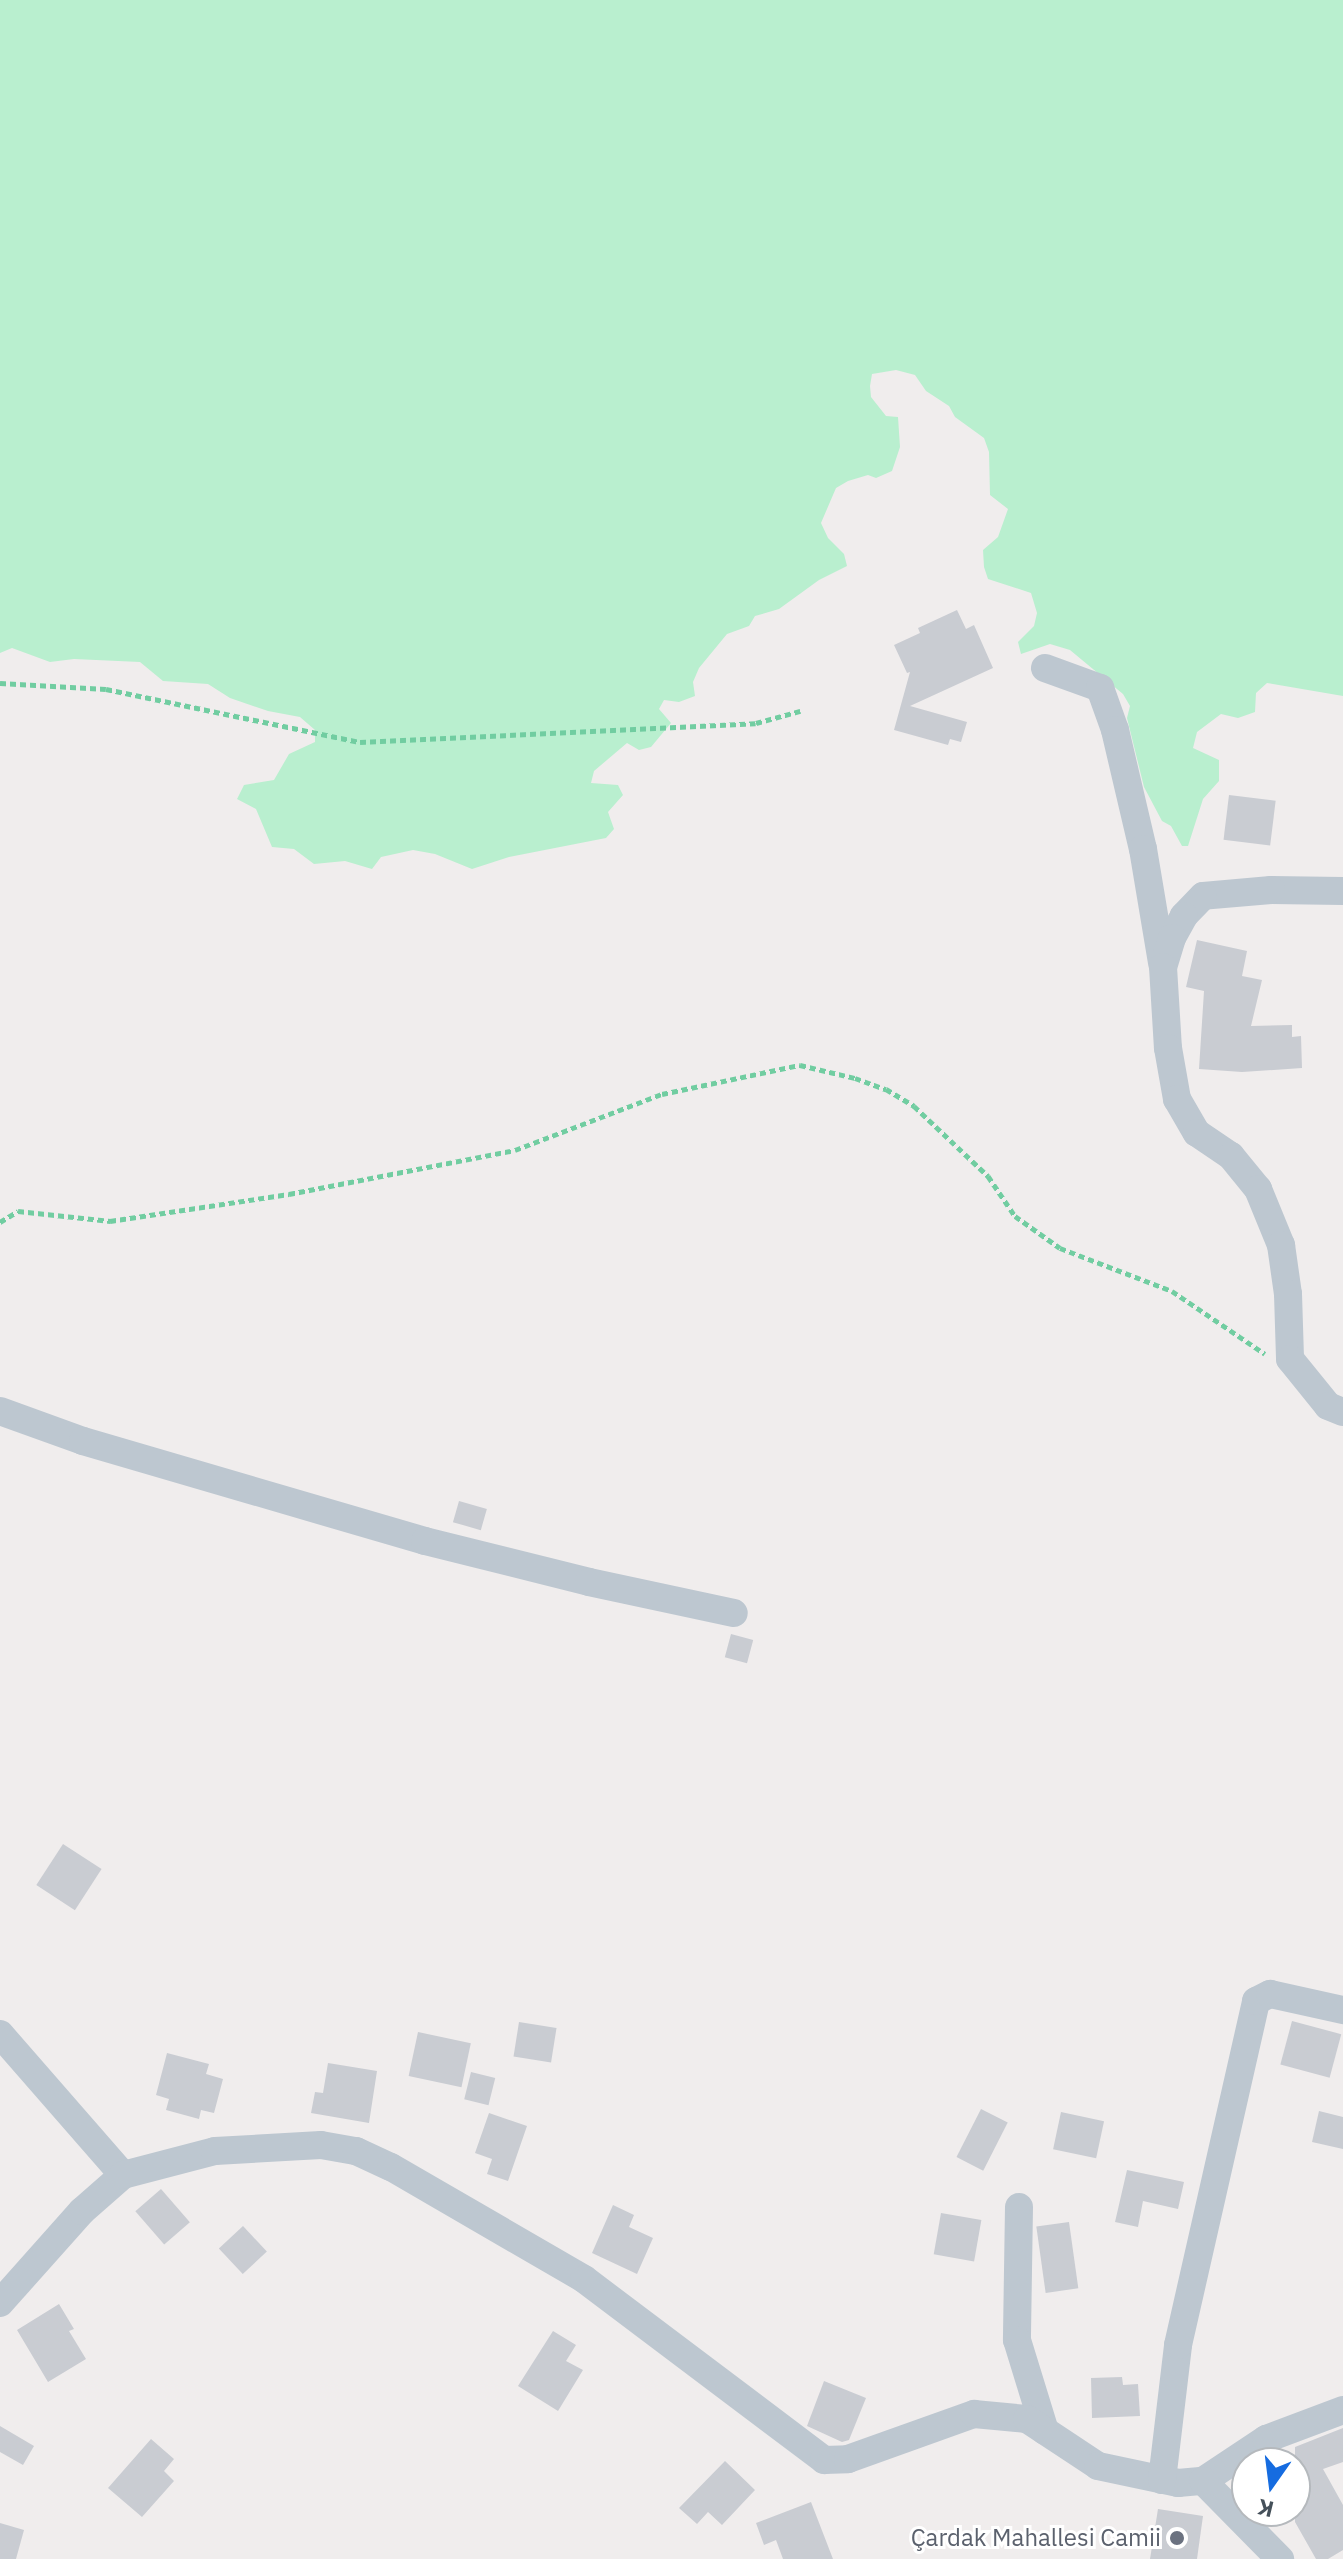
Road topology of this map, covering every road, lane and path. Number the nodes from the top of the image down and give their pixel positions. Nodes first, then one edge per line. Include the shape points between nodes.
1 (1045, 668) dead end
2 (0, 683) edge
3 (800, 711) dead end
4 (1343, 891) edge
5 (1163, 967) junction
6 (0, 1222) edge
7 (1290, 1359) junction
8 (0, 1411) edge
9 (1343, 1412) edge
10 (734, 1613) dead end
11 (1343, 2010) edge
12 (0, 2034) edge
13 (123, 2175) junction
14 (1019, 2207) dead end
15 (0, 2303) edge
16 (1343, 2410) edge
17 (1045, 2431) junction
18 (1162, 2480) junction
19 (1203, 2481) junction
20 (1280, 2558) edge

1 - 5 street via 1100,688 1143,849
2 - 3 path via 106,689 360,742 756,723
4 - 5 street via 1203,896 1184,916
5 - 7 street via 1177,1099 1197,1133 1231,1156 1258,1189 1281,1245
6 - 7 path via 18,1211 110,1221 289,1194 515,1150 662,1094 800,1065 886,1089 952,1139 988,1176 1015,1216 1060,1248 1172,1291 1260,1352
7 - 9 street via 1328,1406
8 - 10 street via 83,1441 425,1541
11 - 18 street via 1270,1994 1256,2001 1178,2345
12 - 13 street
13 - 15 street via 82,2211
13 - 17 street via 215,2151 321,2145 356,2151 584,2279 824,2460 848,2459 974,2414 1027,2419
14 - 17 street via 1017,2340
16 - 19 street via 1266,2439
17 - 18 street via 1098,2466
18 - 19 street
19 - 20 street

